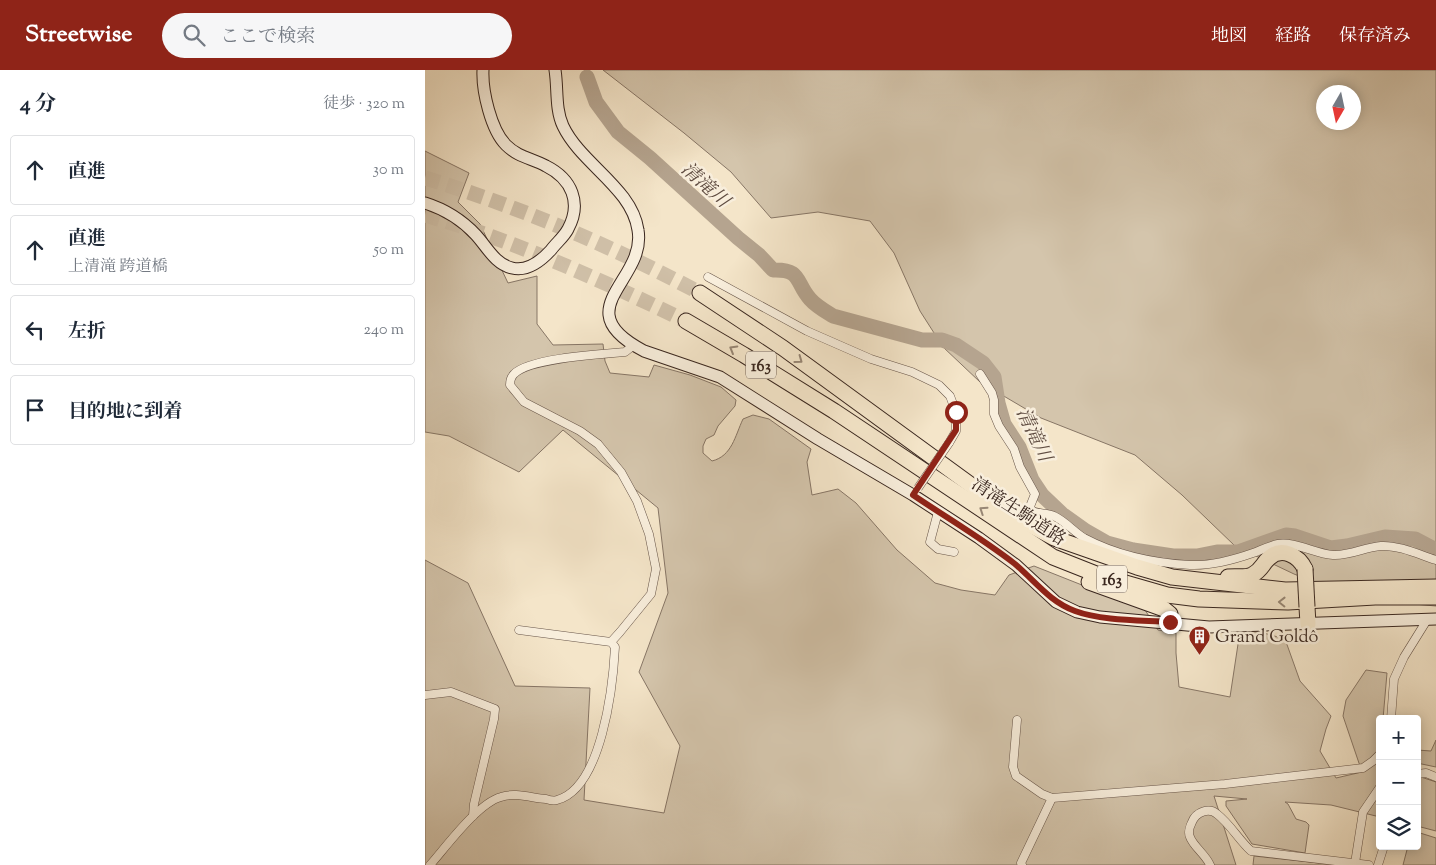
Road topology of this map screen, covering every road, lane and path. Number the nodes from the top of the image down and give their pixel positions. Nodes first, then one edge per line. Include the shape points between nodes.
1 (483, 70) edge
2 (555, 70) edge
3 (425, 203) edge
4 (708, 277) dead end
5 (700, 293) tunnel mouth
6 (686, 321) tunnel mouth
7 (634, 345) junction
8 (980, 374) dead end
9 (916, 492) junction
10 (938, 512) junction
11 (1013, 530) junction
12 (954, 552) dead end
13 (1436, 560) edge
14 (1137, 567) junction
15 (1263, 567) junction
16 (1223, 577) junction
17 (1436, 578) edge
18 (1276, 581) junction
19 (1436, 587) edge
20 (1436, 597) edge
21 (1431, 620) edge
22 (1170, 622) junction
23 (1307, 624) junction
24 (519, 630) dead end
25 (611, 642) junction
26 (425, 695) edge
27 (1391, 715) edge
28 (1017, 720) dead end
29 (1376, 758) edge
30 (1421, 774) edge
31 (1436, 777) edge
32 (1376, 793) edge
33 (1052, 798) junction
34 (473, 816) junction
35 (1383, 850) edge
36 (1355, 863) junction
37 (430, 865) edge
38 (1022, 865) edge
39 (1210, 865) edge
40 (1369, 865) edge
41 (1378, 865) edge

1 - 3 street via 484,91 500,137 527,160 545,165 563,177 573,193 571,222 543,259 524,269 515,269 498,262 476,235 450,214
2 - 7 street via 558,111 563,126 625,200 639,229 635,260 609,307 619,335
4 - 9 street, bridge via 807,331 871,359 913,372 939,385 950,396 956,412 956,430
5 -> 14 highway, 清滝生駒道路 / 163 via 783,348 1013,515 1054,538
11 -> 6 highway, 清滝生駒道路 / 163 via 835,411
7 - 9 street via 719,377 819,439
7 - 25 street via 625,352 560,358 529,367 515,372 509,385 524,402 581,431 598,444 621,472 637,501 649,534 656,570 651,594
8 - 13 street via 992,392 999,426 1035,494 1029,509 1053,515 1074,532 1107,548 1130,556 1189,565 1228,561 1279,544 1334,555 1388,546
9 - 10 street
10 - 12 street via 930,542 938,549
10 - 22 street via 1009,560 1067,608 1100,617
20 -> 11 highway, 清滝生駒道路 / 163 via 1288,602 1167,595 1101,576 1053,557
11 - 22 highway, 163 via 1050,564 1164,609 1170,614
14 - 16 highway
14 - 19 highway, 清滝生駒道路 / 163 via 1172,577 1285,590
15 - 16 highway via 1249,576
15 - 18 highway via 1267,577
15 - 23 highway, bridge via 1273,555 1285,553 1298,558 1305,569
16 - 18 highway
17 - 18 highway
21 - 23 street
21 - 27 street via 1404,657 1394,679
22 - 23 street via 1209,627
24 - 25 street
25 - 34 street via 615,647 614,673 605,727 582,783 556,800 501,796
26 - 34 street via 451,692 495,709
28 - 33 street via 1013,767 1016,776
29 - 33 street via 1363,768 1225,784
30 - 31 street
32 - 36 street via 1363,812
33 - 38 street
34 - 37 street
35 - 41 street
36 - 39 street via 1251,851 1211,810 1196,815 1190,828 1190,837
36 - 40 street

